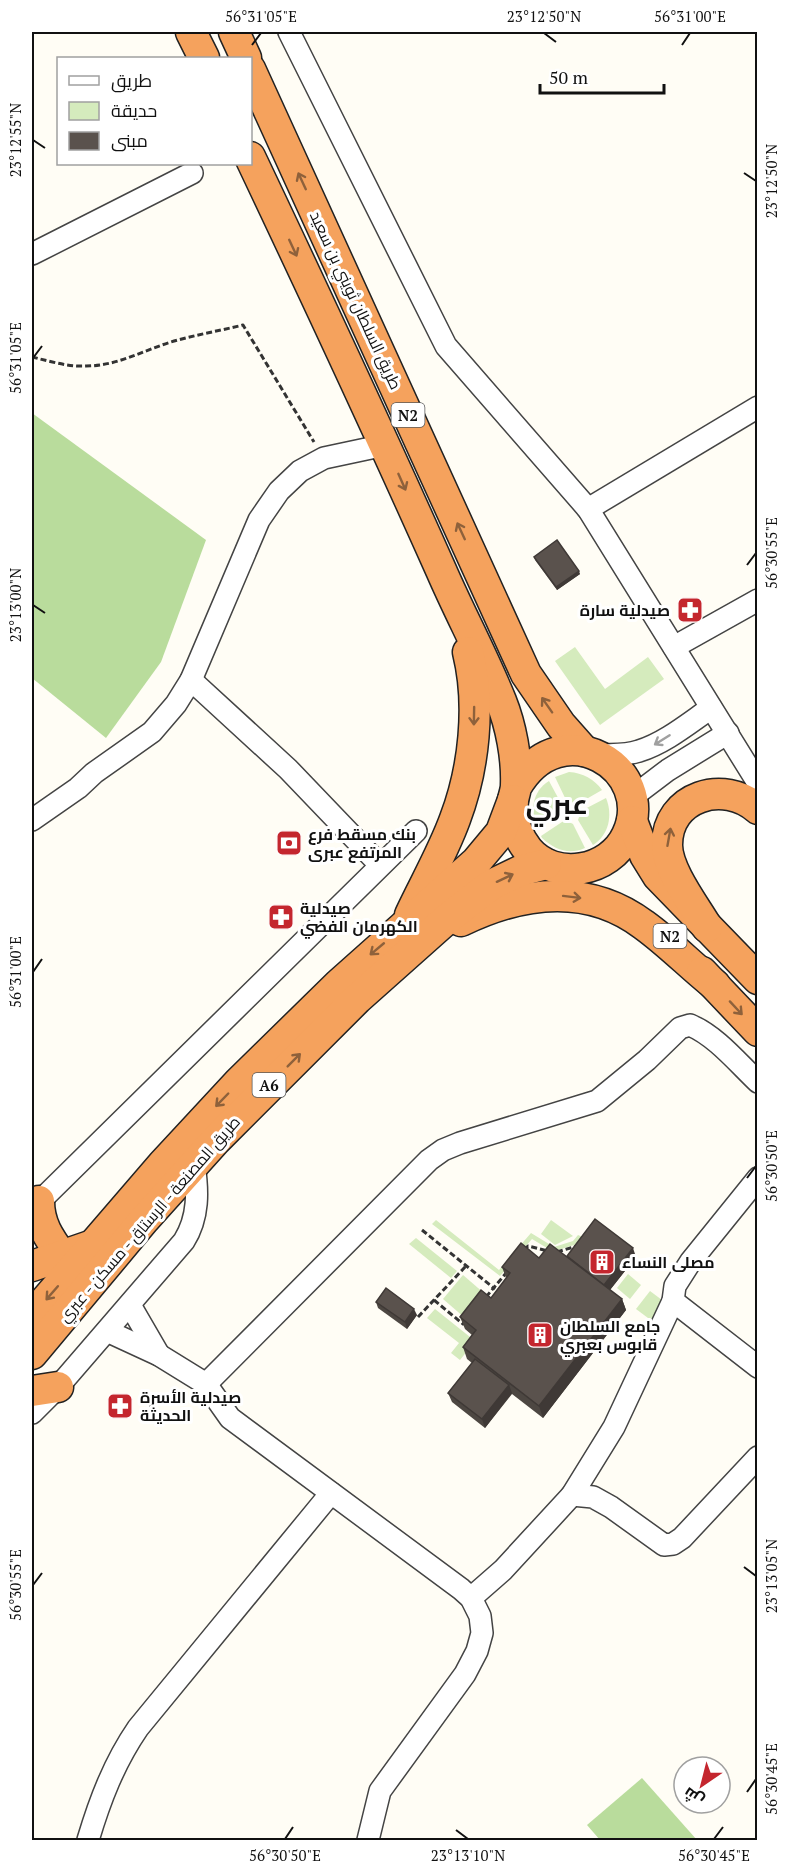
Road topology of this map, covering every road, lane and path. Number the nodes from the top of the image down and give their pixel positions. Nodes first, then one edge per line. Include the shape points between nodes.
1 (191, 32) edge
2 (234, 32) edge
3 (289, 32) edge
4 (204, 57) edge
5 (246, 57) edge
6 (252, 73) edge
7 (252, 161) edge
8 (192, 173) dead end
9 (32, 254) edge
10 (32, 357) edge
11 (758, 407) edge
12 (385, 445) junction
13 (324, 458) junction
14 (588, 509) junction
15 (444, 578) junction
16 (758, 600) edge
17 (674, 647) junction
18 (191, 680) junction
19 (711, 708) junction
20 (728, 733) junction
21 (590, 753) junction
22 (758, 783) edge
23 (515, 793) junction
24 (758, 808) edge
25 (632, 809) junction
26 (32, 820) edge
27 (416, 831) dead end
28 (380, 865) junction
29 (555, 866) junction
30 (707, 927) junction
31 (412, 935) junction
32 (758, 979) edge
33 (715, 985) junction
34 (758, 1031) edge
35 (758, 1082) edge
36 (194, 1164) junction
37 (758, 1178) edge
38 (35, 1205) edge
39 (422, 1230) dead end
40 (93, 1245) junction
41 (578, 1246) edge
42 (521, 1255) edge
43 (62, 1256) junction
44 (32, 1266) edge
45 (466, 1266) junction
46 (507, 1272) edge
47 (493, 1288) junction
48 (499, 1293) edge
49 (486, 1297) edge
50 (434, 1300) junction
51 (673, 1302) junction
52 (130, 1305) junction
53 (471, 1315) edge
54 (32, 1316) edge
55 (418, 1317) dead end
56 (107, 1331) junction
57 (32, 1354) edge
58 (159, 1355) junction
59 (758, 1367) edge
60 (206, 1384) junction
61 (45, 1389) edge
62 (32, 1413) edge
63 (758, 1457) edge
64 (331, 1493) junction
65 (572, 1495) junction
66 (471, 1598) junction
67 (88, 1840) edge
68 (368, 1840) edge

1 - 4 highway
2 - 5 highway
3 - 14 street via 446,346
21 -> 6 highway, طريق السلطان ثويني بن سعيد / N2 via 561,725 526,674
7 -> 12 highway, N2
8 - 9 street
10 - 13 path via 65,365 100,365 130,359 170,342 243,325
11 - 14 street
12 - 13 street
12 -> 15 highway, N2
13 - 18 street via 300,471 269,503
14 - 17 street
15 - 23 highway, N2 via 502,703 513,749
15 -> 31 highway via 471,665 474,731 455,819
16 - 17 street
17 - 19 street
18 - 26 street via 152,732
18 - 28 street via 288,769
19 - 20 street
19 -> 21 street via 639,751
20 - 22 street
20 - 25 street via 668,770
21 - 23 highway via 551,753 525,773
21 - 25 highway, N2 via 619,772 627,784
23 - 29 highway, N2 via 513,819 519,837 530,853
23 - 31 highway, طريق المصنعة - الرستاق - مسكن - عبري / A6 via 501,832
30 -> 24 highway via 669,860 669,830 687,804 717,792 734,794
25 - 29 highway via 627,836 608,858 580,869
25 - 30 highway, N2 via 645,855 658,876
27 - 28 street
28 - 38 street
31 -> 29 highway, طريق المصنعة - الرستاق - مسكن - عبري / A6 via 520,871
29 - 33 highway, N2 via 604,878 627,893
30 - 32 highway, N2
31 -> 33 highway via 506,903 566,896 608,904 643,924
36 -> 31 highway, طريق المصنعة - الرستاق - مسكن - عبري / A6 via 371,986
31 -> 40 highway, طريق المصنعة - الرستاق - مسكن - عبري / A6 via 339,984 206,1117
33 -> 34 highway, N2
35 - 60 street via 714,1040 690,1025 680,1029 597,1101 443,1150
36 - 52 street via 197,1199 192,1227
36 - 57 highway, طريق المصنعة - الرستاق - مسكن - عبري / A6
37 - 51 street via 691,1261 675,1286
38 - 43 highway via 41,1223
39 - 45 path
40 - 43 highway
40 -> 54 highway, طريق المصنعة - الرستاق - مسكن - عبري / A6
41 - 42 path via 553,1253 528,1246
43 - 44 highway
45 - 47 path
45 - 50 path
46 - 47 path
47 - 48 path
47 - 49 path
50 - 53 path via 463,1324
50 - 55 path
51 - 59 street
51 - 65 street via 614,1427
52 - 56 street
52 - 58 street
56 - 58 street
56 - 61 street
58 - 60 street
60 - 64 street via 230,1418
61 - 62 street
63 - 65 street via 674,1544 664,1545 593,1497
64 - 66 street
64 - 67 street via 138,1728 105,1788
65 - 66 street via 503,1570
66 - 68 street via 480,1616 482,1633 477,1652 380,1791

